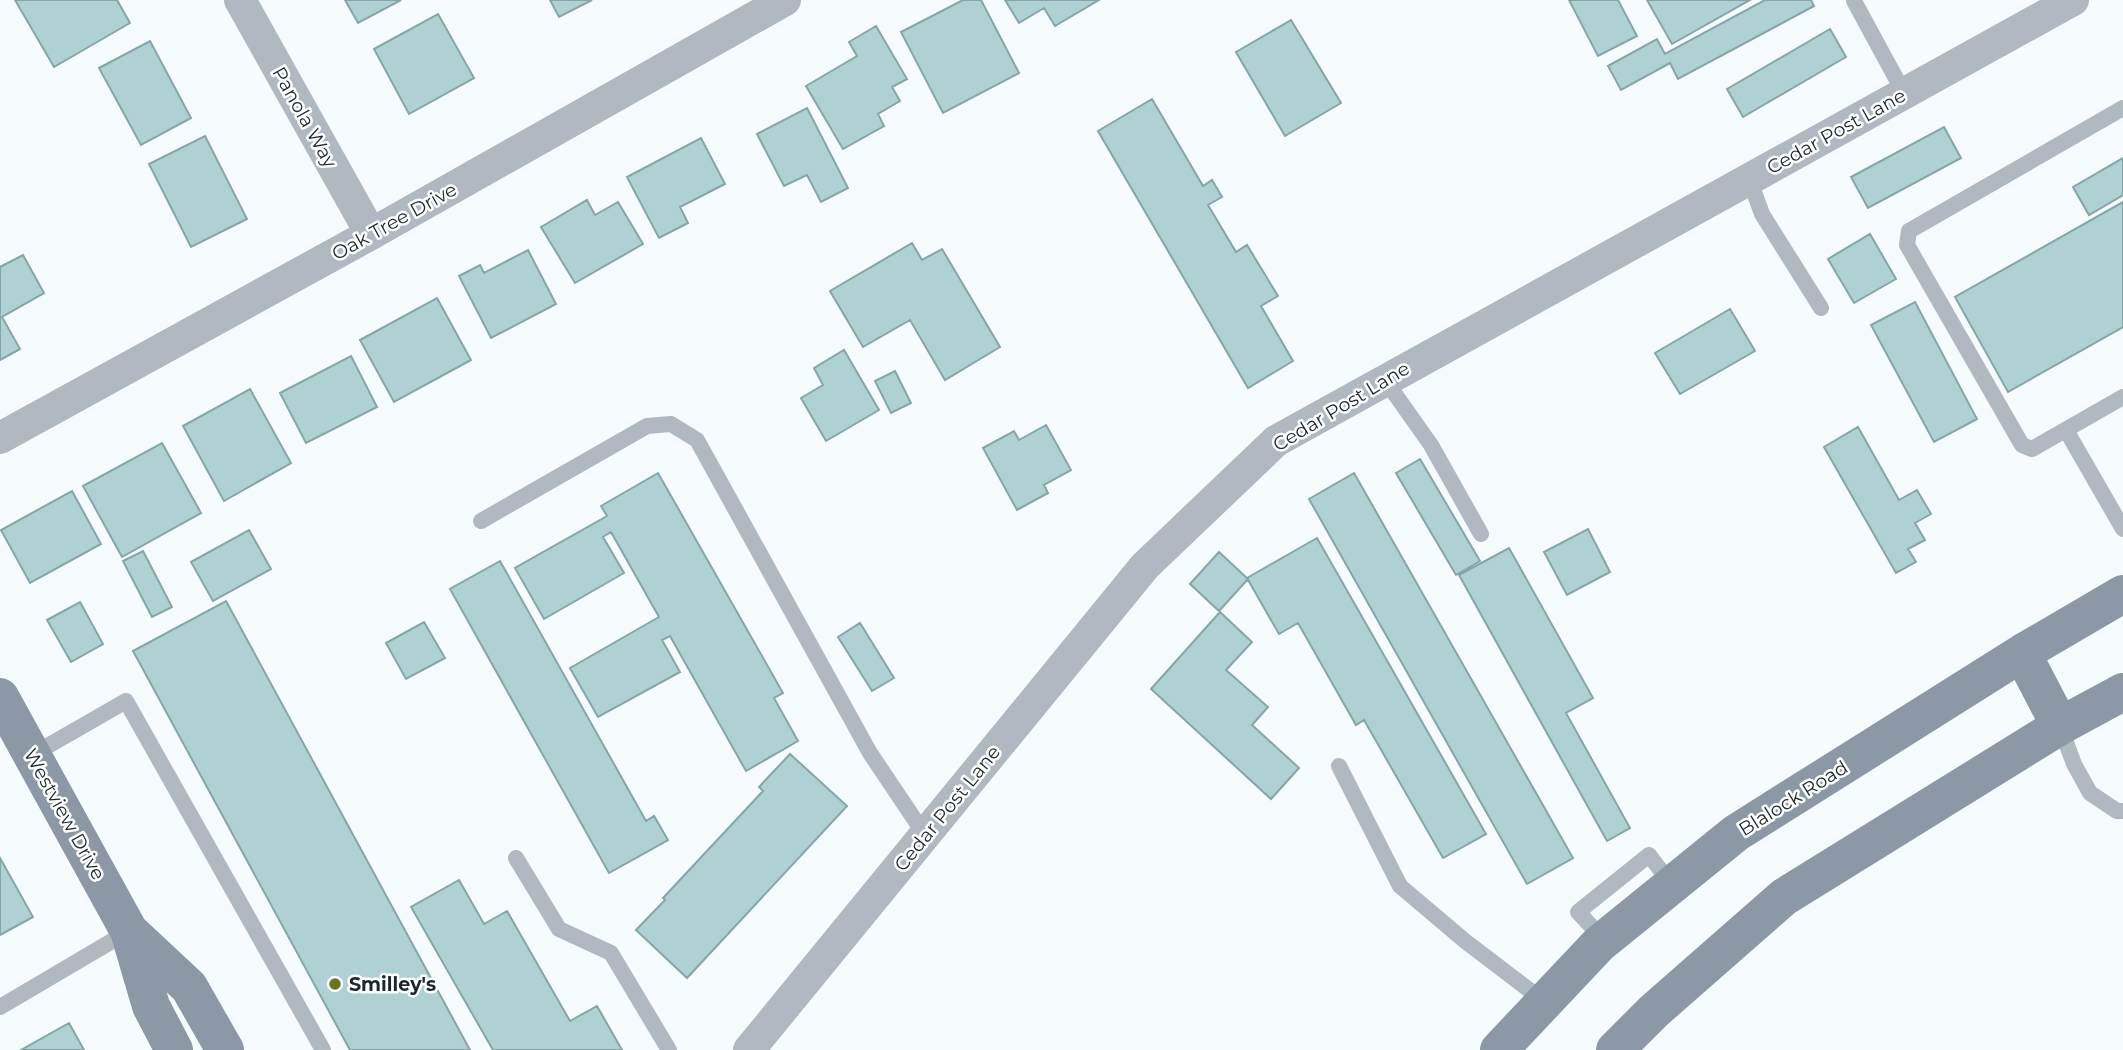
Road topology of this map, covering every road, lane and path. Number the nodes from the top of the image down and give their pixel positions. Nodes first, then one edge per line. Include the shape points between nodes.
1 (240, 0) edge
2 (785, 0) edge
3 (2073, 0) edge
4 (1854, 1) edge
5 (1904, 93) junction
6 (2123, 108) edge
7 (1749, 178) junction
8 (371, 234) junction
9 (1821, 308) dead end
10 (1385, 380) junction
11 (2123, 397) edge
12 (2066, 430) junction
13 (0, 438) edge
14 (481, 521) dead end
15 (2123, 529) edge
16 (1481, 534) dead end
17 (2123, 594) edge
18 (2022, 653) junction
19 (2123, 692) edge
20 (0, 697) edge
21 (2060, 726) junction
22 (32, 755) junction
23 (1339, 766) dead end
24 (2123, 811) edge
25 (925, 835) junction
26 (516, 858) dead end
27 (130, 931) junction
28 (1545, 1002) junction
29 (0, 1007) edge
30 (174, 1050) edge
31 (225, 1050) edge
32 (323, 1050) edge
33 (670, 1050) edge
34 (749, 1050) edge
35 (1499, 1050) edge
36 (1615, 1050) edge

1 - 8 street, Panola Way
2 - 8 street, Oak Tree Drive
3 - 5 street, Cedar Post Lane
4 - 5 lane
5 - 7 street, Cedar Post Lane
6 - 12 lane via 1907,236 1907,245 2022,445 2032,449
7 - 9 lane via 1762,214
7 - 10 street, Cedar Post Lane
8 - 13 street, Oak Tree Drive
10 - 16 lane via 1431,445
10 - 25 street, Cedar Post Lane via 1276,441 1144,566
11 - 12 lane
12 - 15 lane
14 - 25 lane via 647,426 671,424 697,440 870,753
17 - 18 main road, Blalock Road
18 - 21 main road
18 - 28 main road, Blalock Road via 1736,833 1604,940
19 - 21 main road
20 - 22 main road, Westview Drive
21 - 24 lane via 2090,793
21 - 36 main road via 1784,897
22 - 27 main road, Westview Drive
22 - 32 lane via 125,701
23 - 28 lane via 1401,886
25 - 34 street, Cedar Post Lane
26 - 33 lane via 559,929 611,953
27 - 29 lane
27 - 30 main road, Westview Drive via 151,1006
27 - 31 main road, Westview Drive via 189,987
28 - 35 main road, Blalock Road

